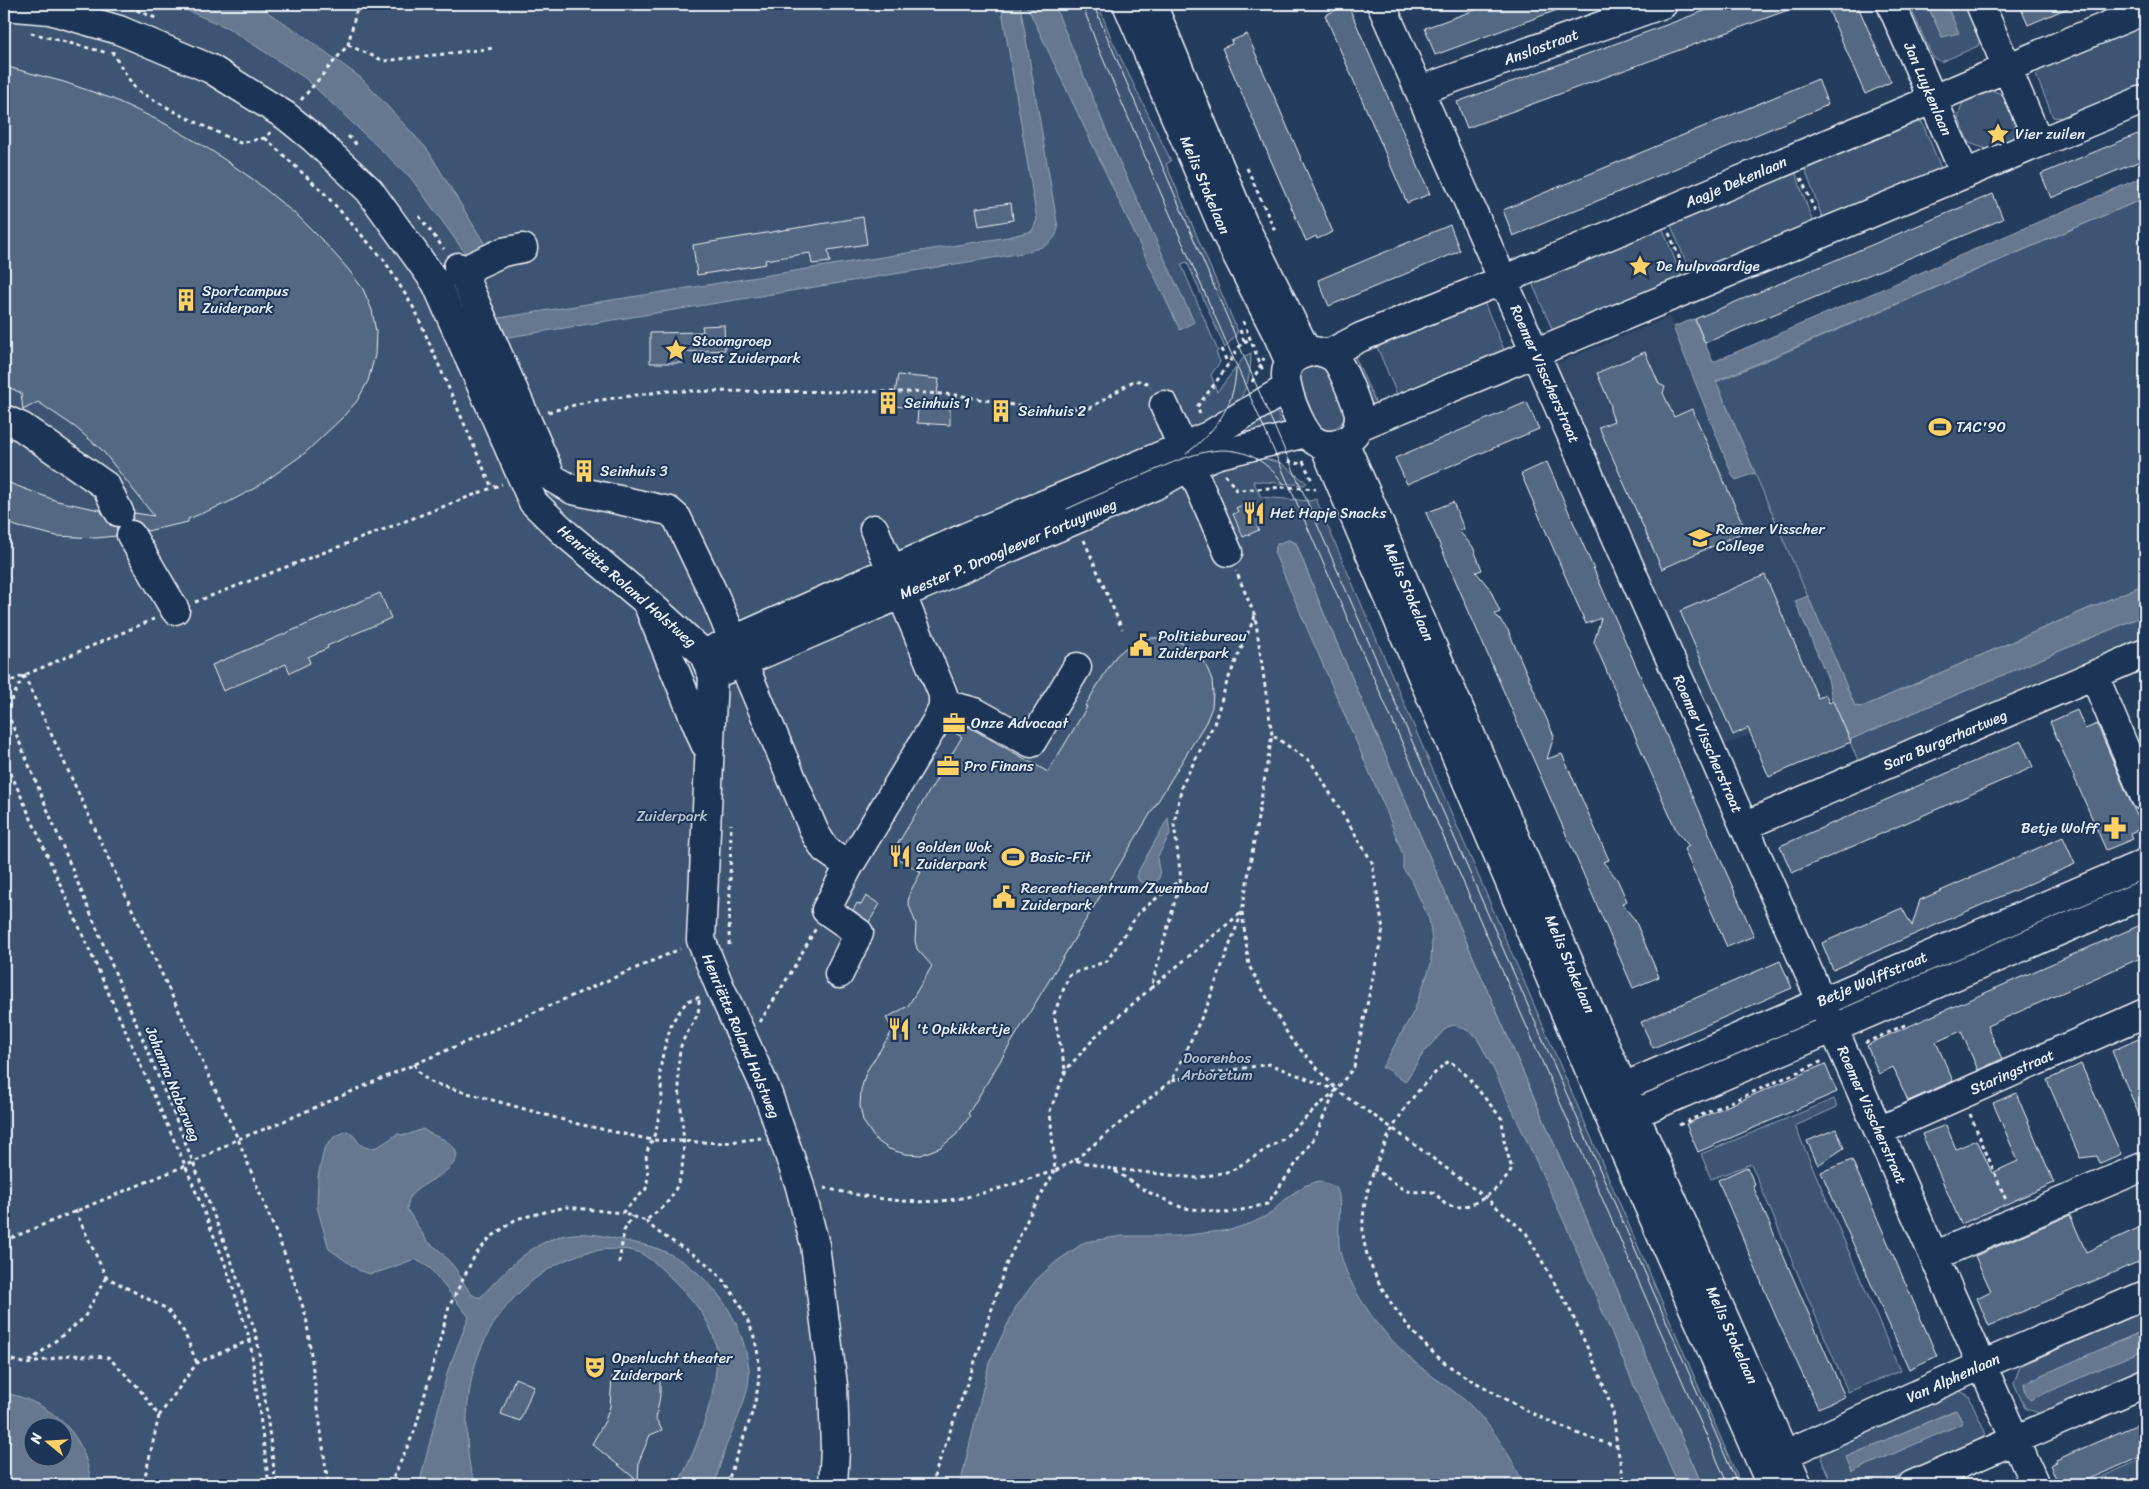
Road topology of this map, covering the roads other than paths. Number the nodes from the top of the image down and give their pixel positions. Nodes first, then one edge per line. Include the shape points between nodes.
1 (1127, 4) edge
2 (1152, 4) edge
3 (1382, 4) edge
4 (1663, 4) edge
5 (1891, 4) edge
6 (1980, 4) edge
7 (4, 6) edge
8 (2145, 10) edge
9 (2007, 68) junction
10 (1420, 90) junction
11 (2145, 99) edge
12 (1932, 100) junction
13 (2039, 143) junction
14 (1965, 174) junction
15 (522, 248) dead end
16 (1503, 280) junction
17 (1536, 353) junction
18 (1303, 364) junction
19 (1164, 405) road end
20 (4, 419) edge
21 (1333, 437) junction
22 (1186, 457) junction
23 (547, 465) junction
24 (521, 477) junction
25 (874, 529) dead end
26 (1228, 552) road end
27 (892, 570) junction
28 (902, 595) junction
29 (646, 601) junction
30 (175, 610) road end
31 (737, 651) junction
32 (2145, 653) edge
33 (703, 665) junction
34 (1077, 667) dead end
35 (2094, 675) junction
36 (943, 701) junction
37 (708, 752) junction
38 (2145, 797) edge
39 (1744, 826) junction
40 (2145, 863) edge
41 (849, 866) junction
42 (2145, 894) edge
43 (839, 974) dead end
44 (1821, 1001) junction
45 (2145, 1013) edge
46 (1833, 1028) junction
47 (1612, 1092) junction
48 (1623, 1119) junction
49 (1879, 1131) junction
50 (2145, 1166) edge
51 (1934, 1256) junction
52 (2145, 1295) edge
53 (1982, 1365) junction
54 (2145, 1383) edge
55 (2015, 1440) junction
56 (1773, 1468) edge
57 (833, 1485) edge
58 (1798, 1485) edge
59 (1912, 1485) edge
60 (2035, 1485) edge

1 - 18 street, Melis Stokelaan via 1224,230 1279,338
2 - 18 street, Melis Stokelaan
3 - 10 street, Roemer Visscherstraat
4 - 10 street, Anslostraat
5 - 12 street, Jan Luykenlaan
6 - 9 street
7 - 24 street, Henriëtte Roland Holstweg via 50,10 120,30 211,69 286,116 313,138 369,190 436,283
8 - 9 street, Aagje Dekenlaan
9 - 12 street, Aagje Dekenlaan
9 - 13 street
10 - 16 street, Roemer Visscherstraat
11 - 13 street
12 - 14 street, Jan Luykenlaan
12 - 16 street, Aagje Dekenlaan
13 - 14 street
14 - 17 street
15 - 23 street via 503,252 461,273
16 - 17 street, Roemer Visscherstraat
16 - 18 street, Aagje Dekenlaan
17 - 21 street
17 - 39 street, Roemer Visscherstraat
18 - 21 street, Melis Stokelaan
18 - 21 street via 1338,363 1359,413
18 - 22 street, Meester P. Droogleever Fortuynweg
19 - 22 street
20 - 30 street via 22,427 106,486
21 - 22 street, Meester P. Droogleever Fortuynweg
21 - 47 street, Melis Stokelaan
22 - 26 street
22 - 27 street, Meester P. Droogleever Fortuynweg via 1144,461
22 - 28 street, Meester P. Droogleever Fortuynweg via 1154,486
23 - 24 street
23 - 31 street via 552,478 573,490 669,511 677,518
24 - 29 street, Henriëtte Roland Holstweg via 533,502
25 - 27 street
27 - 28 street
27 - 31 street, Meester P. Droogleever Fortuynweg
28 - 31 street, Meester P. Droogleever Fortuynweg
28 - 36 street via 943,694
29 - 33 street, Henriëtte Roland Holstweg
29 - 37 street
31 - 33 street, Meester P. Droogleever Fortuynweg
31 - 41 street via 815,833 825,850
32 - 35 street, Sara Burgerhartweg
33 - 37 street, Henriëtte Roland Holstweg
34 - 36 street via 1031,743 975,712
35 - 38 street
35 - 39 street, Sara Burgerhartweg
36 - 41 street via 936,722
37 - 57 street, Henriëtte Roland Holstweg via 701,940 709,991 745,1043 766,1089 799,1183 815,1245 832,1376
39 - 44 street, Roemer Visscherstraat
40 - 44 street, Betje Wolffstraat
41 - 43 street via 826,910 859,933
42 - 46 street, Betje Wolffstraat
44 - 46 street, Roemer Visscherstraat
44 - 47 street, Betje Wolffstraat
45 - 49 street, Staringstraat
46 - 48 street, Betje Wolffstraat
46 - 49 street, Roemer Visscherstraat
47 - 48 street, Melis Stokelaan
48 - 56 street, Melis Stokelaan
49 - 51 street, Roemer Visscherstraat
50 - 51 street
51 - 53 street, Roemer Visscherstraat
52 - 53 street, Van Alphenlaan
53 - 55 street, Roemer Visscherstraat
53 - 56 street, Van Alphenlaan
54 - 55 street
55 - 59 street
55 - 60 street, Roemer Visscherstraat
56 - 58 street, Melis Stokelaan

